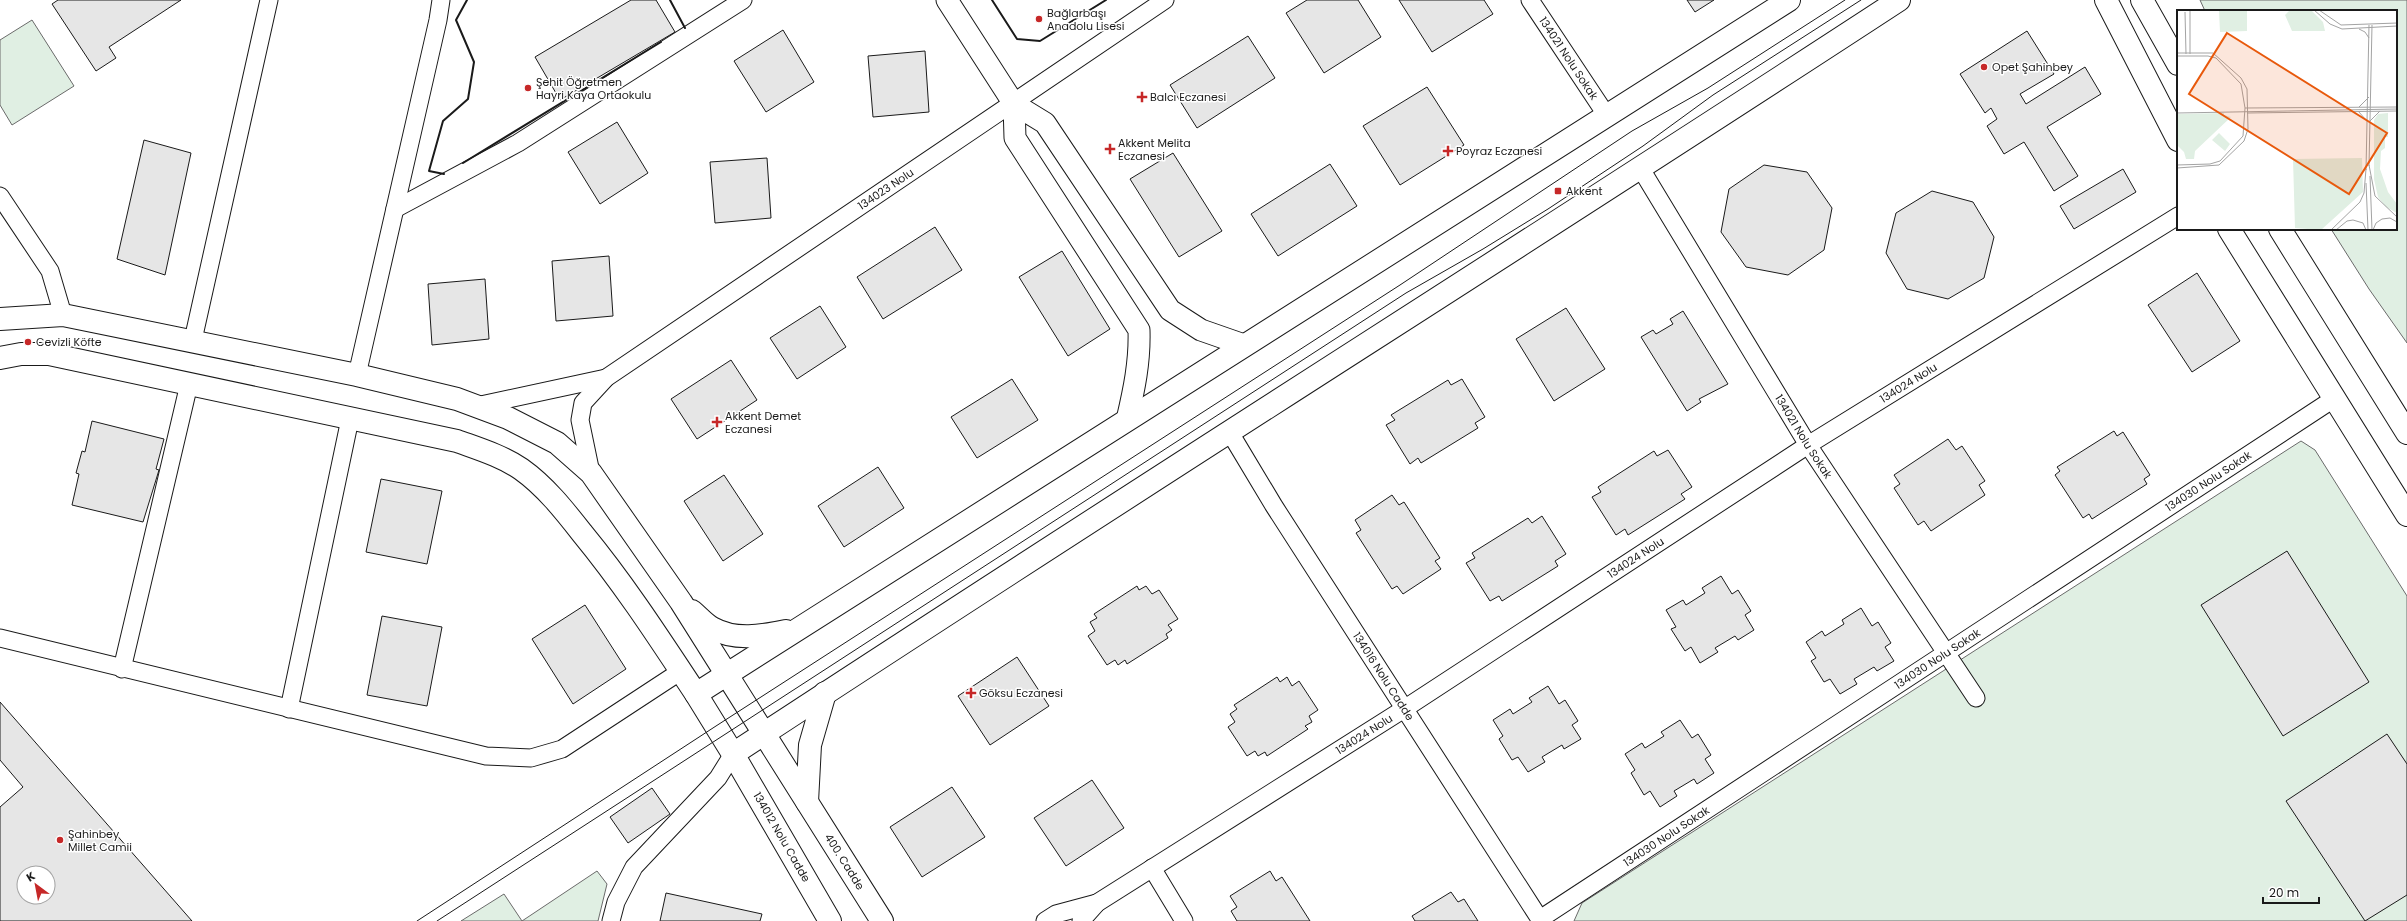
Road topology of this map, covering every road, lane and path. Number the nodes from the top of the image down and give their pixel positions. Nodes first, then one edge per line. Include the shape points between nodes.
1 (269, 0) edge
2 (440, 0) edge
3 (743, 0) edge
4 (947, 0) edge
5 (1165, 0) edge
6 (1530, 0) edge
7 (1789, 0) edge
8 (1899, 0) edge
9 (2089, 0) edge
10 (2108, 4) edge
11 (2146, 5) edge
12 (2177, 62) edge
13 (1014, 104) junction
14 (1607, 116) junction
15 (2177, 138) edge
16 (1641, 169) junction
17 (0, 196) edge
18 (395, 208) junction
19 (2177, 217) edge
20 (2230, 230) edge
21 (2281, 230) edge
22 (63, 315) junction
23 (0, 319) edge
24 (193, 340) junction
25 (1244, 345) junction
26 (0, 358) edge
27 (357, 375) junction
28 (606, 378) junction
29 (189, 384) junction
30 (2335, 398) junction
31 (476, 406) junction
32 (350, 419) junction
33 (1127, 420) junction
34 (1229, 431) junction
35 (2407, 433) edge
36 (1808, 445) junction
37 (591, 473) junction
38 (2407, 514) edge
39 (681, 602) junction
40 (801, 628) junction
41 (0, 638) edge
42 (1946, 653) junction
43 (122, 669) junction
44 (680, 671) junction
45 (725, 675) junction
46 (696, 694) junction
47 (825, 694) junction
48 (1976, 698) dead end
49 (289, 709) junction
50 (1404, 709) junction
51 (765, 733) junction
52 (733, 754) junction
53 (807, 802) junction
54 (1152, 868) junction
55 (1096, 903) junction
56 (1541, 920) edge
57 (611, 921) edge
58 (830, 921) edge
59 (882, 921) edge
60 (1045, 921) edge
61 (1081, 921) edge
62 (1184, 921) edge

1 - 24 street
2 - 18 street via 438,20
3 - 18 street via 518,143
4 - 13 street
5 - 13 street, 134023 Nolu
6 - 14 street, 134021 Nolu Sokak
7 - 14 main road
8 - 16 main road
9 - 10 main road
10 - 15 main road
11 - 12 main road
13 - 25 street via 1045,123 1170,310 1201,330
13 - 28 street, 134023 Nolu
13 - 33 street via 1015,138 1139,330 1140,355
14 - 25 main road
16 - 34 main road
16 - 36 street, 134021 Nolu Sokak
17 - 22 street via 50,271
18 - 27 street
19 - 36 street, 134024 Nolu
20 - 30 main road
21 - 35 main road
22 - 23 main road
22 - 24 main road
24 - 27 main road
25 - 33 main road
26 - 29 main road, 134012 Nolu Cadde via 21,354 49,354
27 - 31 main road via 457,398
28 - 31 street
28 - 37 street via 583,403 580,420
29 - 32 main road, 134012 Nolu Cadde
29 - 43 street
30 - 38 main road
30 - 42 street, 134030 Nolu Sokak
31 - 37 main road via 508,418 557,443
32 - 44 main road, 134012 Nolu Cadde via 458,441 500,457 521,469 539,484 590,542 633,598
32 - 49 street
33 - 40 main road
34 - 47 main road
34 - 50 street, 134016 Nolu Cadde
36 - 42 street, 134021 Nolu Sokak
36 - 50 street, 134024 Nolu
37 - 39 main road
39 - 40 main road via 712,628 733,634 757,637
39 - 45 main road, 400. Cadde
40 - 45 main road
41 - 43 street
42 - 48 street, 134021 Nolu Sokak
42 - 56 street, 134030 Nolu Sokak
43 - 49 street
44 - 46 main road, 134012 Nolu Cadde
44 - 49 street via 562,749 531,758 486,756
45 - 46 main road
45 - 51 main road, 400. Cadde
46 - 52 main road, 134012 Nolu Cadde
47 - 51 main road
47 - 53 main road via 810,745
50 - 54 street, 134024 Nolu
50 - 56 street, 134016 Nolu Cadde
51 - 52 main road
51 - 53 main road, 400. Cadde
52 - 57 street via 718,778 634,867 616,902
52 - 58 main road, 134012 Nolu Cadde
53 - 59 main road, 400. Cadde
54 - 55 street, 134024 Nolu
54 - 62 street
55 - 60 street, 134024 Nolu via 1056,914
55 - 61 street, 134024 Nolu

